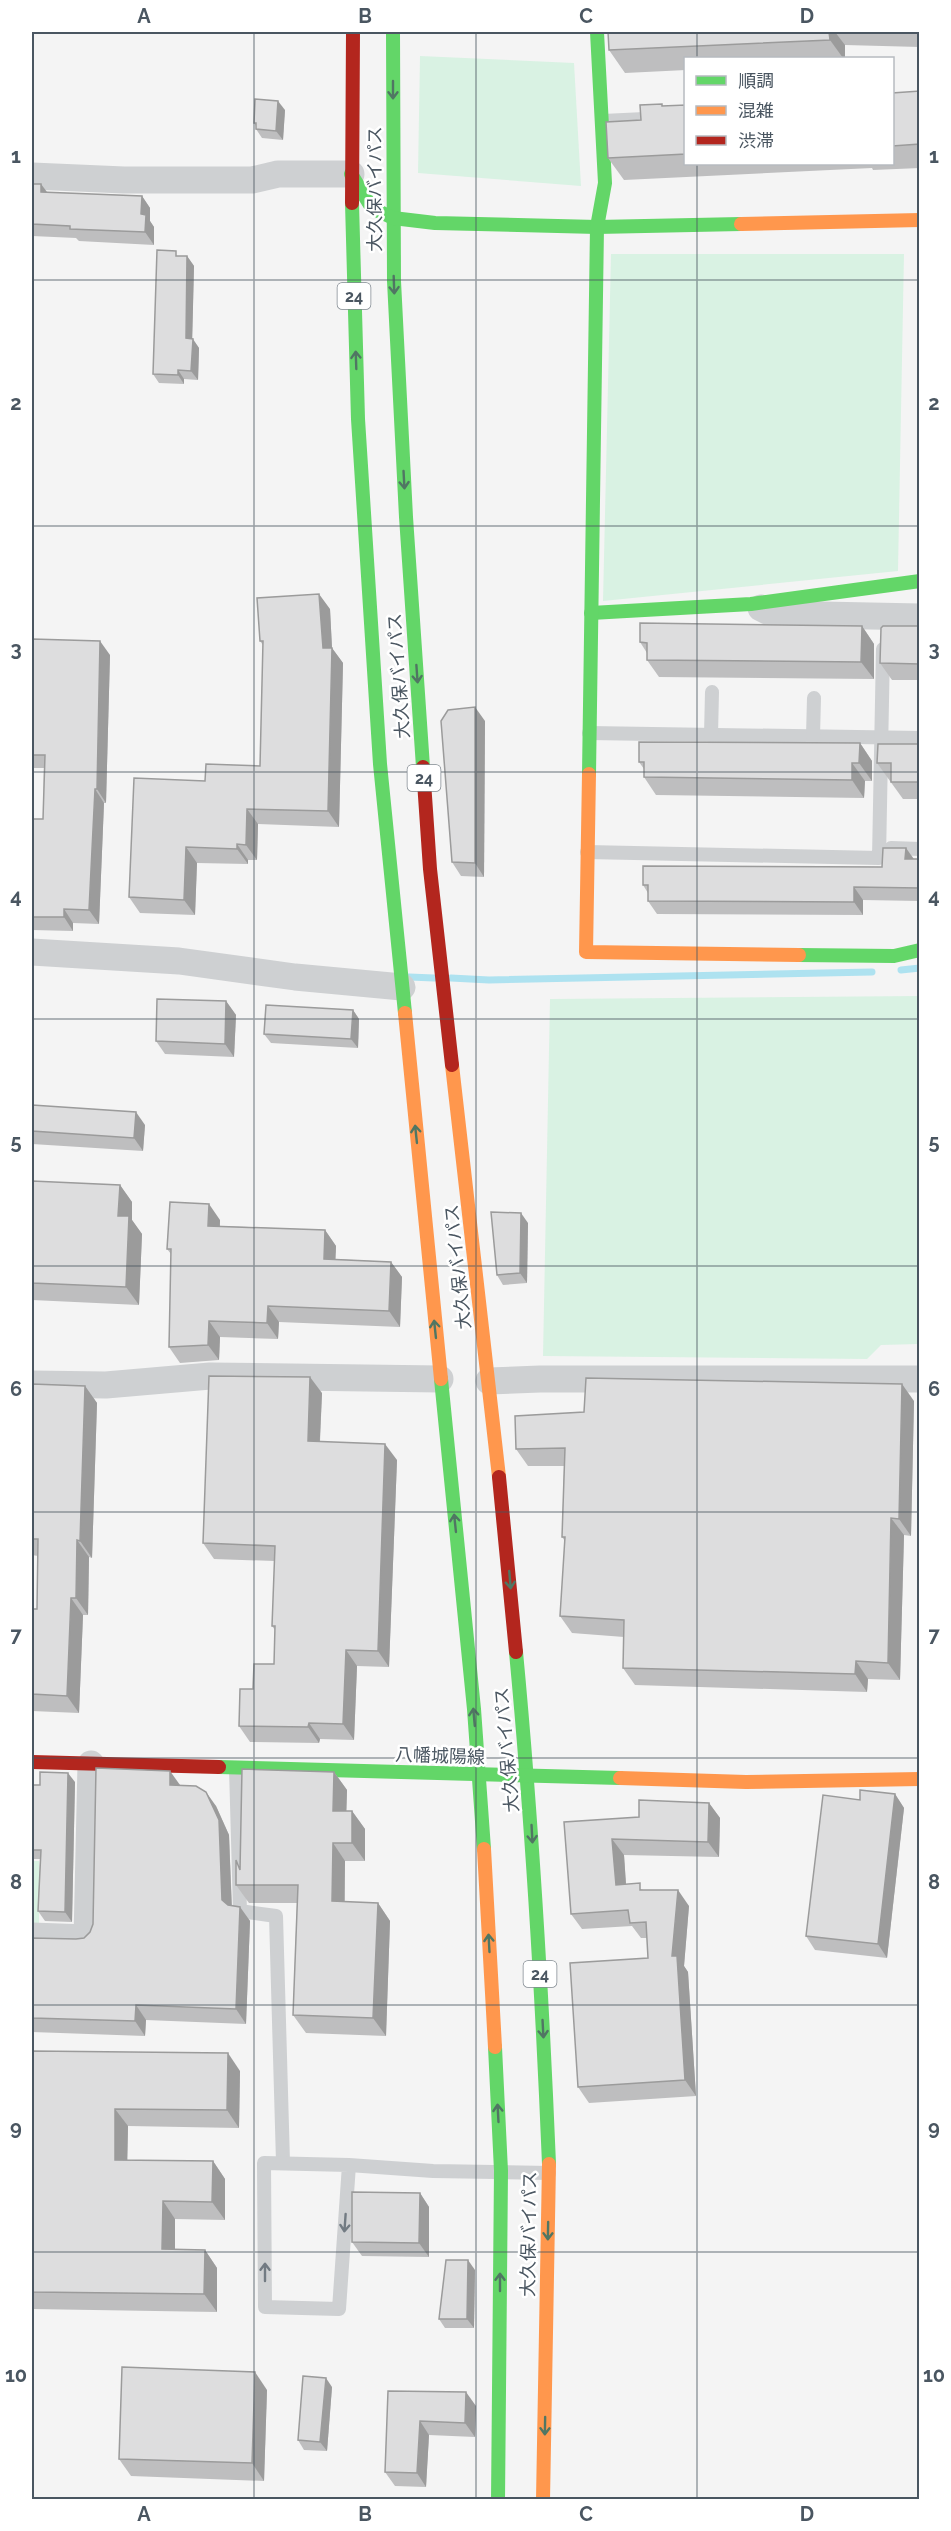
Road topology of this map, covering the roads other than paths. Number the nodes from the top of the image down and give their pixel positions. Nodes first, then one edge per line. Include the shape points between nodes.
1 (353, 32) edge
2 (393, 32) edge
3 (597, 32) edge
4 (684, 117) edge
5 (603, 121) junction
6 (351, 174) junction
7 (32, 176) edge
8 (393, 218) junction
9 (920, 220) edge
10 (597, 227) junction
11 (920, 581) edge
12 (751, 604) junction
13 (591, 613) junction
14 (920, 617) edge
15 (884, 628) junction
16 (712, 692) dead end
17 (814, 698) dead end
18 (589, 733) junction
19 (711, 735) junction
20 (813, 736) junction
21 (881, 737) junction
22 (920, 738) edge
23 (879, 848) junction
24 (920, 849) edge
25 (587, 852) junction
26 (920, 950) edge
27 (32, 952) edge
28 (402, 987) junction
29 (440, 1379) junction
30 (920, 1379) edge
31 (489, 1381) junction
32 (32, 1384) edge
33 (32, 1762) edge
34 (91, 1764) junction
35 (236, 1768) junction
36 (480, 1775) junction
37 (528, 1776) junction
38 (920, 1779) edge
39 (32, 1936) edge
40 (283, 2162) junction
41 (349, 2165) junction
42 (501, 2171) junction
43 (549, 2173) junction
44 (498, 2499) edge
45 (543, 2499) edge

1 - 6 main road, 大久保バイパス / 24
2 -> 8 main road, 大久保バイパス / 24
3 - 5 main road
4 - 5 lane
5 - 10 main road via 605,183
6 - 7 street via 278,174 252,180
6 - 8 main road via 372,208
28 -> 6 main road, 大久保バイパス / 24 via 380,764 361,486
8 - 10 main road via 435,223
8 -> 31 main road, 大久保バイパス / 24 via 405,517 430,869
9 - 10 main road
10 - 13 main road
11 - 12 main road
12 - 13 main road
12 - 15 street via 773,614
13 - 18 main road
14 - 15 street
15 - 21 lane
16 - 19 lane
17 - 20 lane
18 - 19 lane
18 - 25 main road
19 - 20 lane
20 - 21 lane
21 - 22 lane
21 - 23 lane
23 - 24 lane
23 - 25 lane via 879,858
25 - 26 main road via 586,952 894,956
27 - 28 street via 179,961 295,978
29 -> 28 main road, 大久保バイパス / 24
29 - 32 street via 210,1376 106,1385
36 -> 29 main road, 大久保バイパス / 24
30 - 31 street
31 -> 37 main road, 大久保バイパス / 24
33 - 34 main road, 八幡城陽線
34 - 35 main road, 八幡城陽線
34 - 39 street via 87,1938
35 - 36 main road, 八幡城陽線
35 - 40 lane via 240,1911 276,1916
36 - 37 main road, 八幡城陽線
42 -> 36 main road, 大久保バイパス / 24
37 - 38 main road, 八幡城陽線 via 746,1782
37 -> 43 main road, 大久保バイパス / 24
40 - 41 lane
41 -> 40 lane via 339,2309 265,2307 264,2163
41 - 42 lane
42 - 43 lane
44 -> 42 main road, 大久保バイパス / 24
43 -> 45 main road, 大久保バイパス / 24

